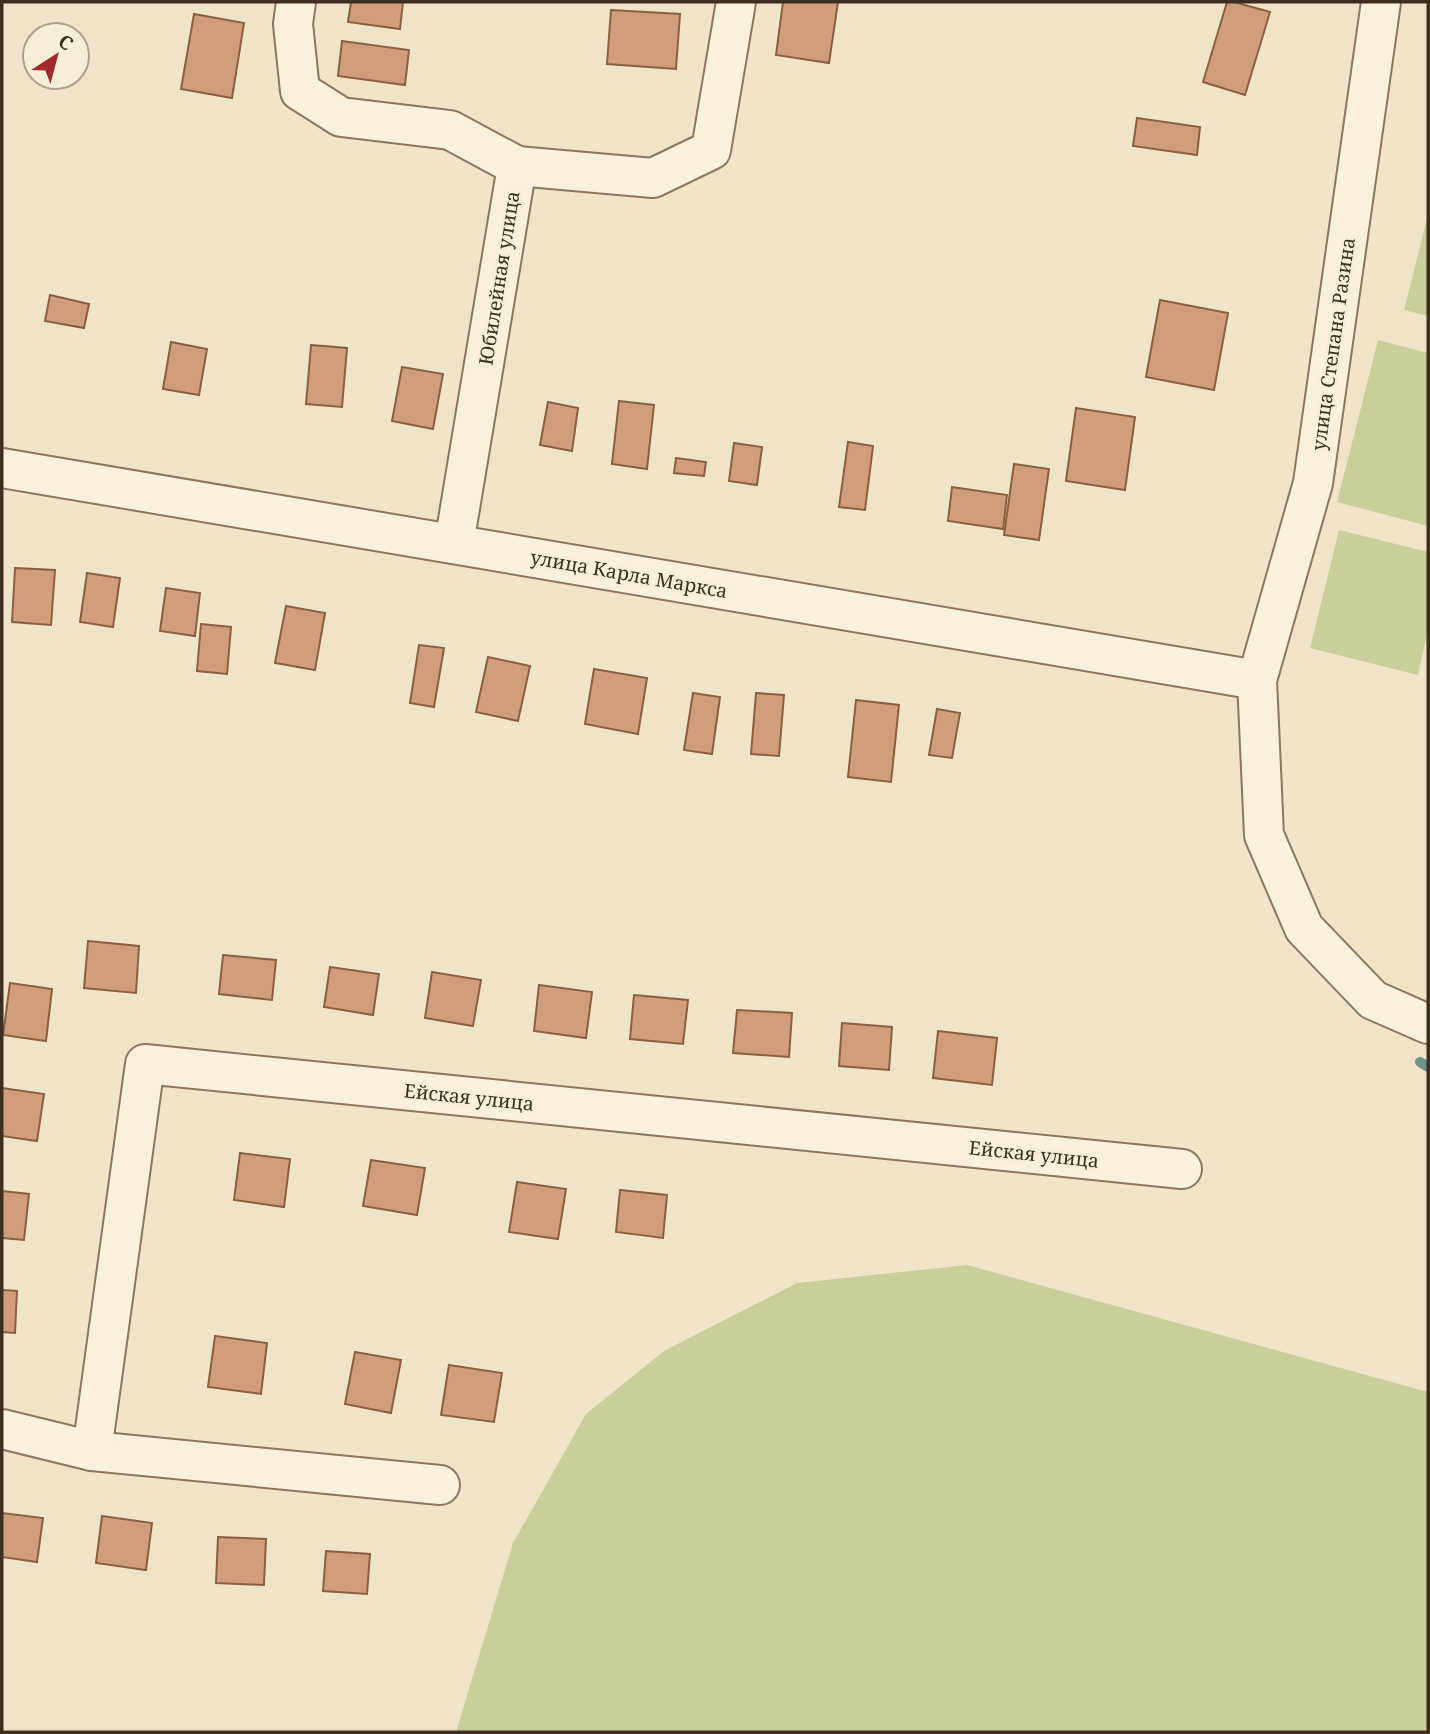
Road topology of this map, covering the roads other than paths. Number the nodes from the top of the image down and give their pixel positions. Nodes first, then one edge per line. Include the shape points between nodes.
1 (296, 2) edge
2 (736, 2) edge
3 (1381, 2) edge
4 (517, 166) junction
5 (2, 468) edge
6 (454, 544) junction
7 (1257, 680) junction
8 (1428, 1024) edge
9 (1182, 1169) dead end
10 (2, 1429) edge
11 (93, 1451) junction
12 (440, 1485) dead end

1 - 4 street, Юбилейная улица via 293,24 300,91 341,117 450,130
2 - 4 street via 712,150 653,178
3 - 7 street, улица Степана Разина via 1313,483
4 - 6 street, Юбилейная улица
5 - 6 street, улица Карла Маркса
6 - 7 street, улица Карла Маркса
7 - 8 street, улица Степана Разина via 1264,835 1304,928 1373,1000
9 - 11 street, Ейская улица via 145,1065
10 - 11 street
11 - 12 street

